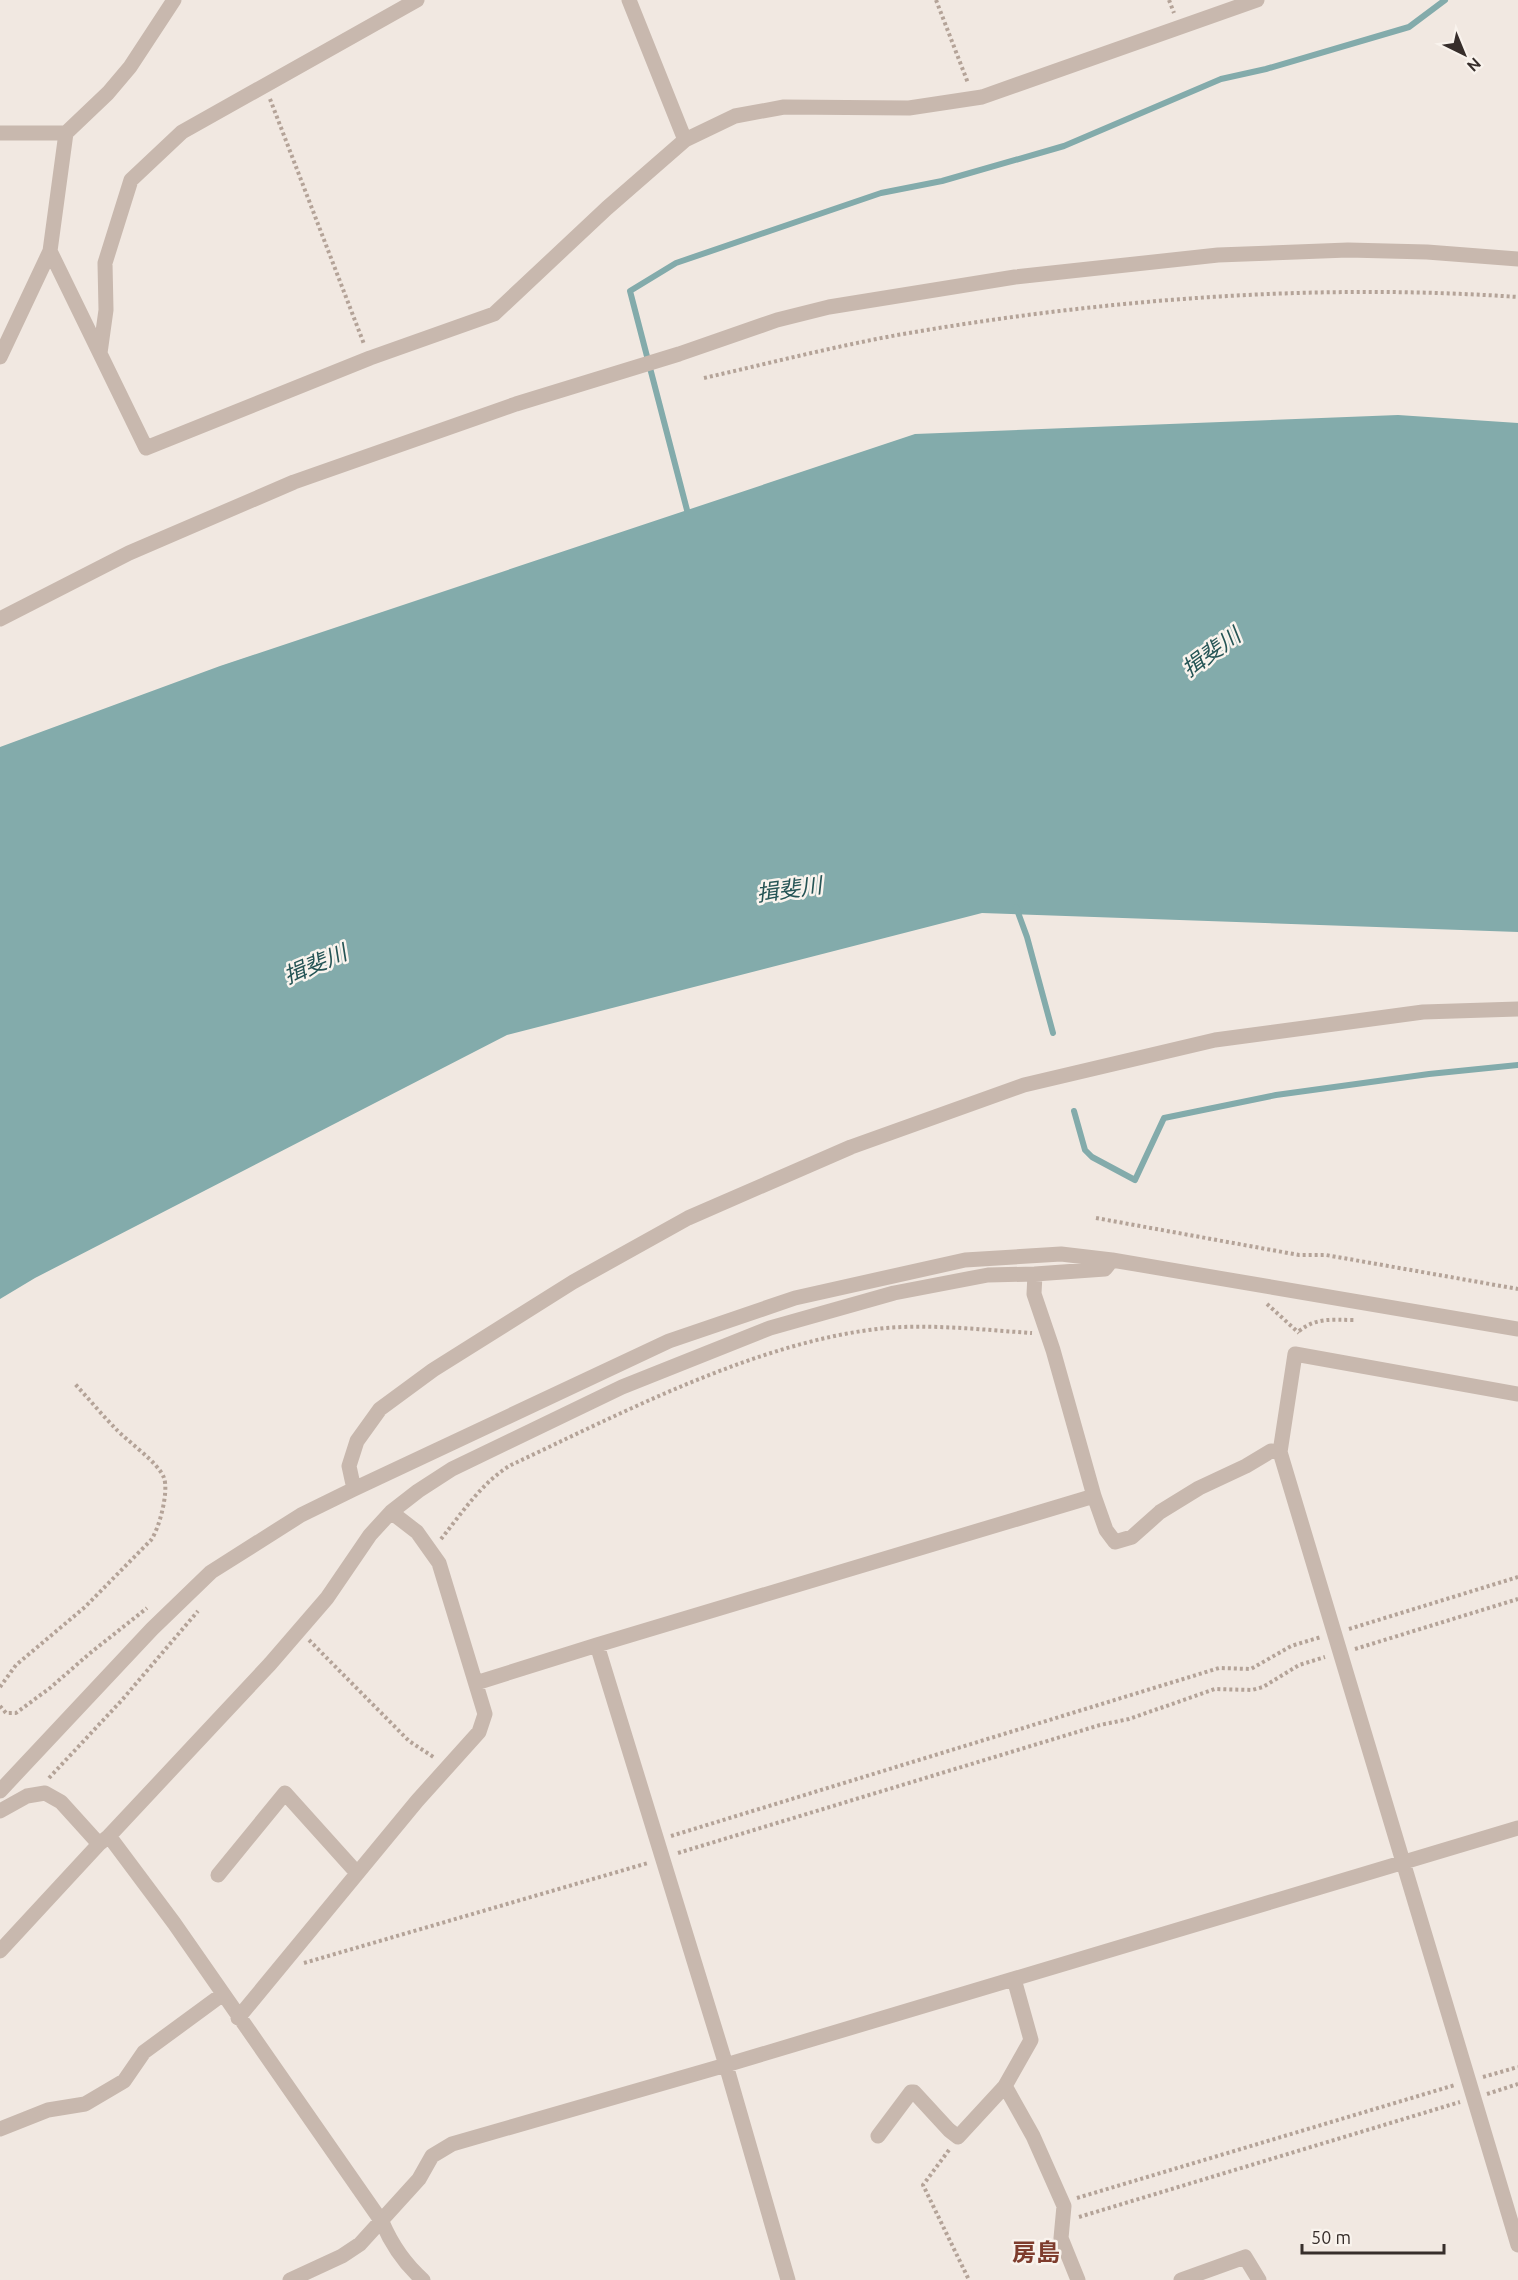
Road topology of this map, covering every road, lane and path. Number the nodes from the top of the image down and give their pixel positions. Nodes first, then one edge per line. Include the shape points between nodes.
1 (174, 0) edge
2 (417, 0) edge
3 (629, 0) edge
4 (936, 0) edge
5 (1257, 0) edge
6 (264, 85) junction
7 (974, 98) junction
8 (66, 132) junction
9 (0, 133) edge
10 (685, 140) junction
11 (50, 251) junction
12 (1518, 259) edge
13 (1518, 297) edge
14 (100, 353) junction
15 (0, 357) edge
16 (370, 358) junction
17 (704, 378) dead end
18 (0, 619) edge
19 (1518, 1009) edge
20 (1096, 1218) dead end
21 (1112, 1260) junction
22 (1035, 1274) junction
23 (1518, 1289) edge
24 (1257, 1299) dead end
25 (1518, 1329) edge
26 (1047, 1334) junction
27 (1299, 1354) junction
28 (75, 1384) dead end
29 (1518, 1394) edge
30 (1280, 1452) junction
31 (354, 1489) junction
32 (1094, 1496) junction
33 (391, 1512) junction
34 (431, 1551) junction
35 (1518, 1577) edge
36 (1518, 1599) edge
37 (153, 1604) dead end
38 (203, 1604) dead end
39 (299, 1630) junction
40 (1334, 1633) junction
41 (597, 1645) junction
42 (1340, 1653) junction
43 (476, 1683) junction
44 (0, 1687) edge
45 (0, 1706) edge
46 (448, 1767) junction
47 (0, 1791) edge
48 (45, 1793) junction
49 (0, 1811) edge
50 (1518, 1828) edge
51 (104, 1840) junction
52 (656, 1840) junction
53 (662, 1858) junction
54 (1402, 1862) junction
55 (357, 1873) junction
56 (218, 1875) dead end
57 (0, 1951) edge
58 (279, 1971) junction
59 (1014, 1979) junction
60 (223, 1994) junction
61 (238, 2018) junction
62 (726, 2065) junction
63 (1518, 2067) edge
64 (1470, 2081) junction
65 (1518, 2084) edge
66 (1005, 2085) junction
67 (1474, 2097) junction
68 (0, 2129) edge
69 (878, 2136) dead end
70 (958, 2137) junction
71 (1062, 2202) junction
72 (382, 2222) junction
73 (1063, 2222) junction
74 (1518, 2245) edge
75 (290, 2280) edge
76 (423, 2280) edge
77 (788, 2280) edge
78 (969, 2280) edge
79 (1078, 2280) edge
80 (1181, 2280) edge
81 (1259, 2280) edge

1 - 8 street via 130,67
2 - 6 street
3 - 10 street
4 - 7 path
5 - 7 street
6 - 14 street via 182,132 131,180 105,263 106,310
6 - 16 path
7 - 10 street via 909,108 784,107 735,116
8 - 9 street
8 - 11 street
10 - 16 street via 494,314
11 - 14 street
11 - 15 street
12 - 18 street via 1348,250 1218,255 1015,277 808,312 516,404 294,482 129,553
13 - 17 path via 1385,291 1211,297 1031,315 901,335
14 - 16 street via 146,448
19 - 31 street via 1423,1012 1215,1040 1024,1085 851,1147 688,1218 573,1282 433,1370 380,1409 357,1442 349,1466
20 - 23 path
21 - 22 street via 1105,1269
21 - 25 street
21 - 31 street via 1061,1254 965,1260 795,1298 669,1341
22 - 26 street via 1034,1294
22 - 33 street via 988,1275 894,1293 770,1328 622,1387 452,1469
24 - 27 path via 1299,1331
26 - 32 street
26 - 34 path via 886,1328 821,1339 742,1363 504,1469 477,1494
27 - 29 street
27 - 30 street via 1295,1354
28 - 44 path via 164,1478 158,1530 85,1607 16,1665
30 - 32 street via 1271,1451 1199,1488 1160,1512 1132,1537 1116,1542 1106,1530
30 - 40 street
31 - 47 street via 301,1515 211,1572
32 - 41 street
33 - 34 street via 417,1532
33 - 39 street
34 - 43 street via 440,1563
35 - 40 path
36 - 42 path
37 - 45 path via 16,1713 6,1713
38 - 48 path via 122,1700 48,1779
39 - 46 path via 409,1741
39 - 51 street
40 - 42 street
40 - 52 path via 1291,1646 1251,1669 1220,1668
41 - 43 street
41 - 52 street
42 - 53 path via 1299,1665 1263,1687 1215,1689 1129,1719
42 - 54 street
43 - 46 street via 485,1714 479,1732
46 - 55 street
48 - 49 street via 27,1796
48 - 51 street
50 - 54 street
51 - 57 street
51 - 60 street via 174,1923
52 - 53 street
53 - 58 path
53 - 62 street
54 - 59 street
54 - 64 street
55 - 56 street via 285,1793
55 - 58 street
58 - 61 street
59 - 62 street
59 - 66 street via 1031,2040
60 - 61 street
60 - 68 street via 144,2052 124,2081 85,2104 48,2110
61 - 72 street
62 - 72 street via 452,2144 432,2156 419,2179
62 - 77 street
63 - 64 path
64 - 67 street
64 - 71 path
65 - 67 path
66 - 70 street
66 - 71 street
67 - 73 path
67 - 74 street
69 - 70 street via 910,2092 914,2092
70 - 78 path via 923,2185
71 - 73 street
72 - 75 street via 342,2256
72 - 76 street via 388,2236
73 - 79 street via 1061,2238
80 - 81 street via 1245,2257

